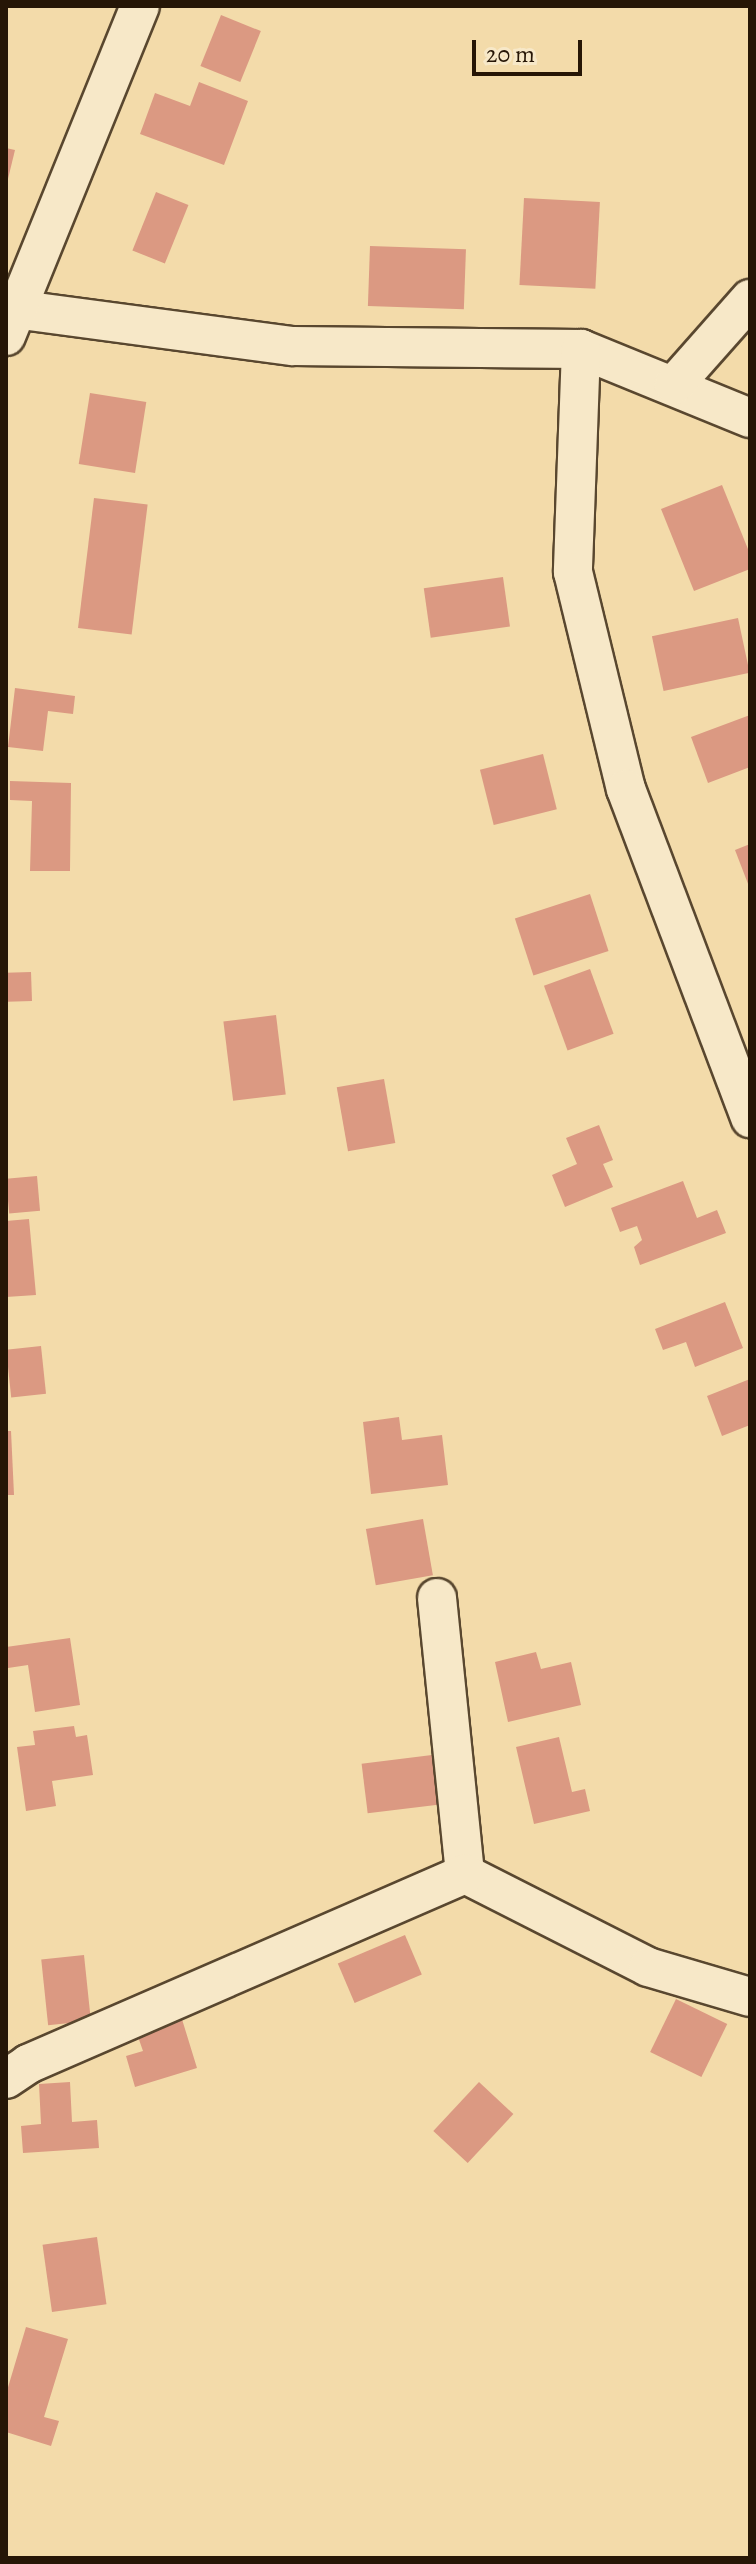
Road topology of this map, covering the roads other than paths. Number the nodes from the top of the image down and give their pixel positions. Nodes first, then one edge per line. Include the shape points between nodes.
1 (140, 6) edge
2 (750, 299) edge
3 (10, 323) edge
4 (581, 349) junction
5 (674, 385) junction
6 (750, 418) edge
7 (750, 1118) edge
8 (437, 1598) dead end
9 (465, 1874) junction
10 (750, 1997) edge
11 (6, 2079) edge

1 - 3 street
2 - 5 street
3 - 4 street via 293,346
4 - 5 street
4 - 7 street via 573,572 626,789
5 - 6 street
8 - 9 street
9 - 10 street via 648,1967
9 - 11 street via 28,2064

